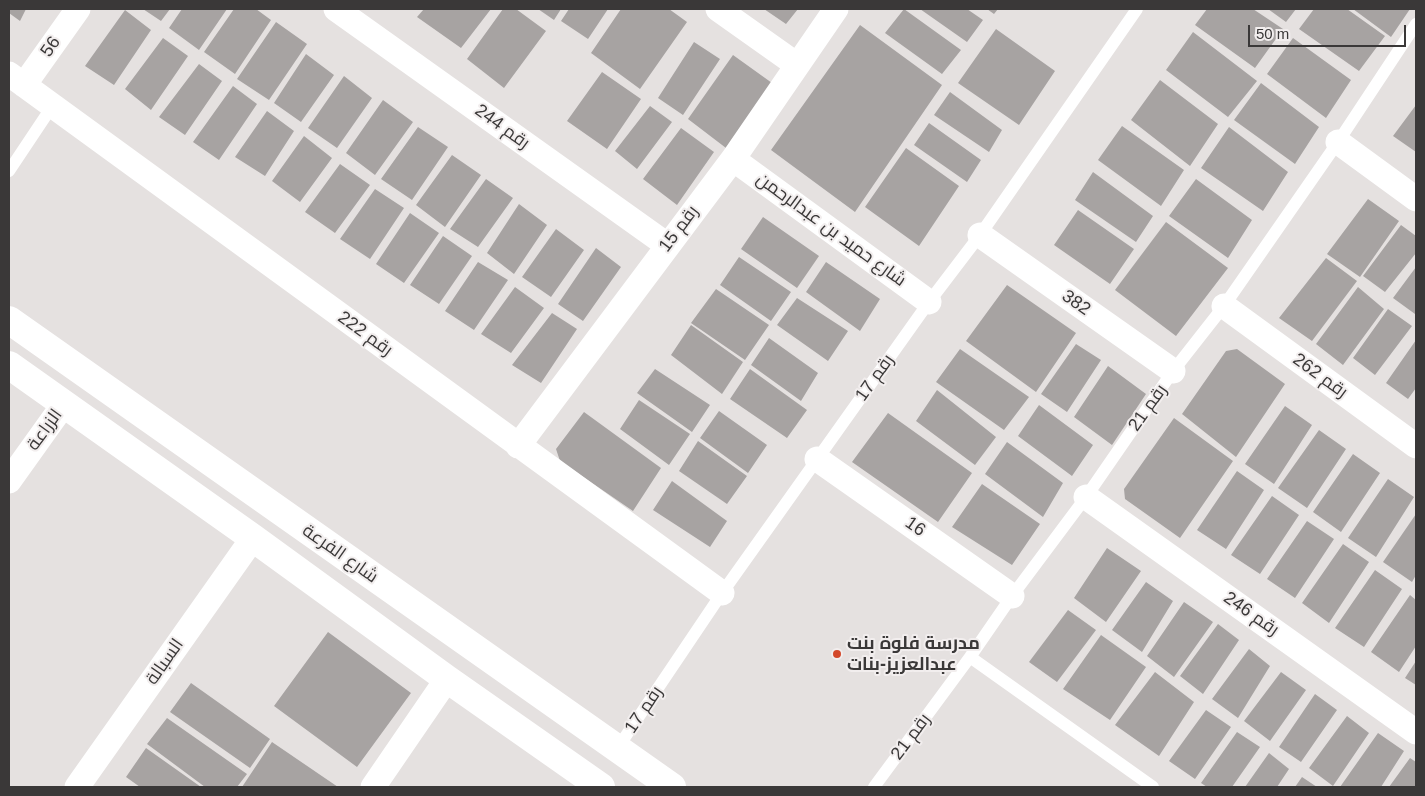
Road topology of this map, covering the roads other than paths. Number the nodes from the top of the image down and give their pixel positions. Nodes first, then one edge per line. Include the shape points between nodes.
1 (78, 9) edge
2 (336, 9) edge
3 (718, 9) edge
4 (836, 9) edge
5 (1137, 9) edge
6 (1416, 24) edge
7 (797, 65) junction
8 (17, 80) edge
9 (52, 105) junction
10 (1338, 142) junction
11 (732, 159) junction
12 (9, 171) edge
13 (1416, 199) edge
14 (980, 235) junction
15 (667, 245) junction
16 (929, 302) junction
17 (1224, 306) junction
18 (9, 320) edge
19 (9, 365) edge
20 (1173, 372) junction
21 (64, 404) junction
22 (518, 446) junction
23 (1416, 446) edge
24 (818, 459) junction
25 (9, 481) edge
26 (1086, 497) junction
27 (253, 538) junction
28 (722, 593) junction
29 (1012, 596) junction
30 (970, 657) junction
31 (447, 679) junction
32 (1416, 732) edge
33 (617, 750) junction
34 (77, 787) edge
35 (373, 787) edge
36 (601, 787) edge
37 (672, 787) edge
38 (874, 787) edge
39 (1153, 787) edge

1 - 8 street, 56
2 - 15 street, رقم 244
3 - 7 street
4 - 7 street, رقم 15
5 - 14 lane, رقم 17
6 - 10 lane, رقم 21
7 - 11 street, رقم 15
8 - 9 street, رقم 222
9 - 12 lane
9 - 22 street, رقم 222
10 - 13 street
10 - 17 lane, رقم 21
11 - 15 street, رقم 15
11 - 16 street, شارع حميد بن عبدالرحمن
14 - 16 lane, رقم 17
14 - 20 street, 382
15 - 22 street, رقم 15
16 - 24 lane, رقم 17
17 - 20 lane, رقم 21
17 - 23 street, رقم 262
18 - 33 street, شارع الفرعة
19 - 21 street, شارع الفرعة
20 - 26 lane, رقم 21
21 - 25 street, الزراعة
21 - 27 street, شارع الفرعة
22 - 28 street, رقم 222
24 - 28 lane, رقم 17
24 - 29 street, 16
26 - 29 lane, رقم 21
26 - 32 street, رقم 246
27 - 31 street, شارع الفرعة
27 - 34 street, السبالة
28 - 33 lane, رقم 17
29 - 30 lane, رقم 21
30 - 38 lane, رقم 21
30 - 39 lane
31 - 35 street
31 - 36 street, شارع الفرعة
33 - 37 street, شارع الفرعة

